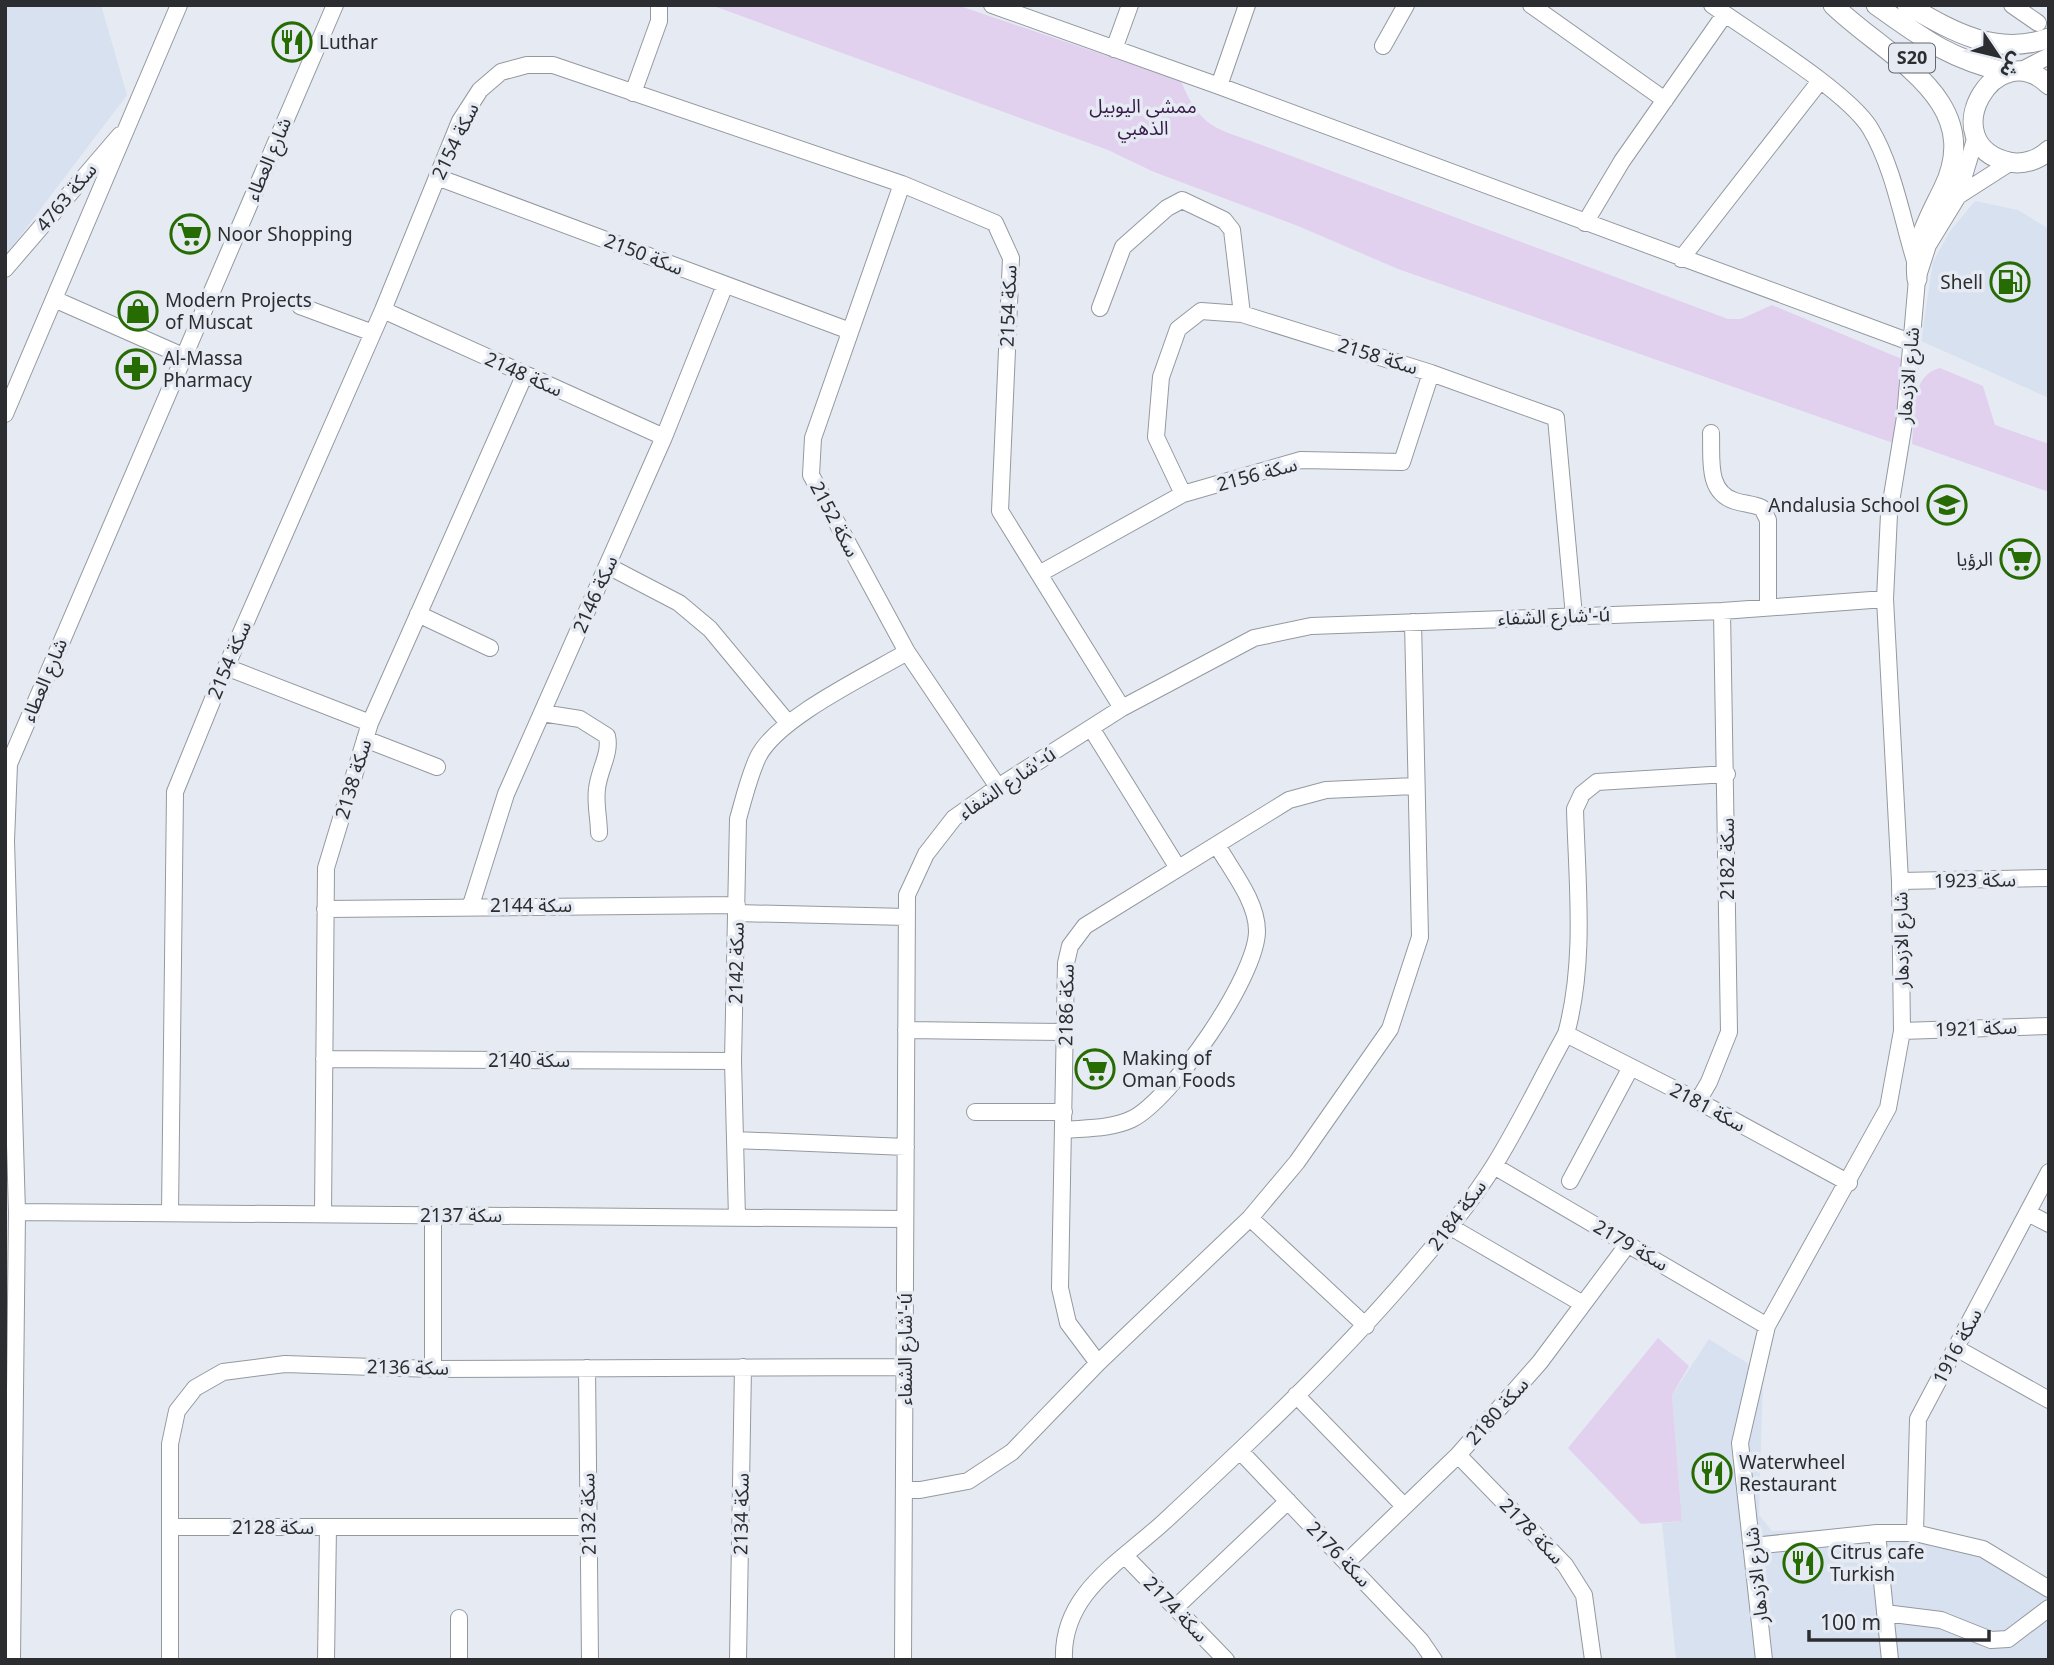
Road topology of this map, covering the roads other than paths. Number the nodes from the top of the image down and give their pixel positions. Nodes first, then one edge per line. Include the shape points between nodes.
1 (179, 5) edge
2 (659, 5) edge
3 (992, 5) edge
4 (1130, 5) edge
5 (1247, 5) edge
6 (1406, 5) edge
7 (1531, 5) edge
8 (1835, 5) edge
9 (1875, 5) edge
10 (1907, 5) edge
11 (2012, 5) edge
12 (330, 7) edge
13 (1719, 10) edge
14 (2043, 31) edge
15 (1383, 46) dead end
16 (1114, 48) junction
17 (2049, 56) edge
18 (2013, 73) junction
19 (1819, 82) junction
20 (2049, 85) edge
21 (1219, 86) junction
22 (633, 93) junction
23 (1665, 100) junction
24 (128, 126) junction
25 (1975, 130) junction
26 (2049, 150) edge
27 (2016, 162) junction
28 (2049, 166) edge
29 (437, 177) junction
30 (902, 184) junction
31 (1958, 196) junction
32 (1585, 223) junction
33 (1681, 258) junction
34 (5, 269) edge
35 (1916, 270) junction
36 (725, 285) junction
37 (54, 299) junction
38 (300, 306) dead end
39 (1100, 308) dead end
40 (383, 310) junction
41 (1242, 314) junction
42 (850, 331) junction
43 (373, 333) junction
44 (1910, 342) junction
45 (183, 356) junction
46 (1431, 373) junction
47 (525, 374) junction
48 (5, 414) edge
49 (1711, 433) dead end
50 (664, 437) junction
51 (1183, 494) junction
52 (608, 566) junction
53 (1039, 574) junction
54 (1885, 599) junction
55 (1768, 607) junction
56 (1722, 611) junction
57 (418, 614) junction
58 (1574, 615) junction
59 (1413, 622) junction
60 (490, 648) dead end
61 (907, 652) junction
62 (226, 667) junction
63 (1122, 708) junction
64 (542, 713) junction
65 (370, 723) junction
66 (788, 723) junction
67 (1091, 728) junction
68 (5, 732) edge
69 (22, 732) junction
70 (365, 739) junction
71 (437, 767) dead end
72 (1727, 774) junction
73 (1415, 786) junction
74 (998, 787) junction
75 (599, 833) dead end
76 (6, 841) edge
77 (1217, 845) junction
78 (1178, 869) junction
79 (2049, 878) edge
80 (1900, 881) junction
81 (471, 905) junction
82 (325, 909) junction
83 (737, 909) junction
84 (907, 917) junction
85 (8, 998) edge
86 (2049, 1026) edge
87 (906, 1030) junction
88 (1902, 1031) junction
89 (1065, 1032) junction
90 (1566, 1034) junction
91 (324, 1059) junction
92 (733, 1061) junction
93 (1631, 1067) junction
94 (1698, 1101) junction
95 (975, 1112) dead end
96 (1064, 1112) junction
97 (1063, 1130) junction
98 (735, 1140) junction
99 (906, 1147) junction
100 (1494, 1166) junction
101 (2049, 1172) edge
102 (1570, 1181) dead end
103 (1849, 1183) junction
104 (18, 1212) junction
105 (170, 1213) junction
106 (2028, 1213) junction
107 (323, 1214) junction
108 (433, 1215) junction
109 (737, 1218) junction
110 (1250, 1218) junction
111 (905, 1219) junction
112 (2049, 1224) edge
113 (1449, 1226) junction
114 (1628, 1244) junction
115 (1583, 1304) junction
116 (11, 1322) edge
117 (1366, 1326) junction
118 (1767, 1326) junction
119 (1956, 1348) junction
120 (1098, 1363) junction
121 (743, 1367) junction
122 (905, 1367) junction
123 (587, 1368) junction
124 (433, 1369) junction
125 (1296, 1395) junction
126 (2049, 1400) edge
127 (1240, 1451) junction
128 (1458, 1454) junction
129 (904, 1490) junction
130 (1288, 1501) junction
131 (1404, 1506) junction
132 (170, 1527) junction
133 (328, 1527) junction
134 (589, 1527) junction
135 (1915, 1532) junction
136 (1877, 1533) junction
137 (1753, 1546) junction
138 (1126, 1558) junction
139 (1347, 1562) junction
140 (2049, 1589) edge
141 (1175, 1608) junction
142 (2049, 1608) edge
143 (1885, 1613) junction
144 (459, 1618) dead end
145 (12, 1660) edge
146 (170, 1660) edge
147 (326, 1660) edge
148 (459, 1660) edge
149 (590, 1660) edge
150 (738, 1660) edge
151 (903, 1660) edge
152 (1064, 1660) edge
153 (1226, 1660) edge
154 (1434, 1660) edge
155 (1593, 1660) edge
156 (1764, 1660) edge
157 (1890, 1660) edge

1 - 24 street
2 - 22 street via 659,21
3 - 16 street
4 - 16 street
5 - 21 street
6 - 15 street
7 - 23 street
8 - 25 main road, S20 via 1919,63 1947,90
8 - 35 main road via 1926,83 1952,126 1952,166 1917,243
9 - 18 main road, S20 via 1937,49
10 - 14 main road via 1984,43 2018,46
11 - 14 street
12 - 45 street, شارع العطاء
13 - 19 street
13 - 23 street
16 - 21 street
17 - 18 street
18 - 20 main road, S20 via 2032,74
18 - 25 main road via 1984,87 1977,99
19 - 33 street
19 - 35 street via 1869,126 1894,190
21 - 32 street
22 - 29 street, سكة 2154 via 553,65 501,72 480,90 460,121
22 - 30 street, سكة 2154
23 - 32 street
24 - 34 street, سكة 4763
24 - 37 street
25 - 27 main road, S20 via 1984,148 1996,158
25 - 31 street, شارع الازدهار
26 - 27 main road via 2034,160
27 - 28 main road, S20
27 - 31 street, شارع الازدهار
29 - 36 street, سكة 2150
29 - 40 street, سكة 2154
30 - 42 street, سكة 2152
30 - 53 street, سكة 2154 via 995,223 1011,258 1000,511
31 - 35 street, شارع الازدهار
32 - 33 street
33 - 44 street
35 - 44 street, شارع الازدهار
36 - 42 street, سكة 2150
36 - 50 street, سكة 2146
37 - 45 street
37 - 48 street
38 - 43 street
39 - 41 street via 1123,247 1182,200 1224,220 1232,230
40 - 43 street, سكة 2154
40 - 47 street, سكة 2148
41 - 46 street, سكة 2158
41 - 51 street, سكة 2158 via 1201,311 1178,329 1161,377 1156,438
42 - 61 street, سكة 2152 via 813,438 811,475
43 - 62 street, سكة 2154
44 - 54 street, شارع الازدهار via 1905,417 1889,514
45 - 69 street, شارع العطاء
46 - 51 street, سكة 2156 via 1402,462 1301,460
46 - 58 street, سكة 2158 via 1556,418
47 - 50 street, سكة 2148
47 - 57 street, سكة 2138
49 - 55 street via 1714,485 1735,501 1762,508 1768,520
50 - 52 street, سكة 2146
51 - 53 street, سكة 2156
52 - 64 street, سكة 2146
52 - 66 street via 679,603 710,629
53 - 63 street, سكة 2154
54 - 55 street, شارع الشفاء'-ú
54 - 80 street, شارع الازدهار
55 - 56 street, شارع الشفاء'-ú
56 - 58 street, شارع الشفاء'-ú
56 - 72 street, سكة 2182
57 - 60 street
57 - 65 street, سكة 2138
58 - 59 street, شارع الشفاء'-ú
59 - 63 street, شارع الشفاء'-ú via 1311,626 1254,638
59 - 73 street
61 - 66 street, سكة 2142
61 - 74 street, سكة 2152
62 - 65 street
62 - 105 street, سكة 2154 via 175,792
63 - 67 street, شارع الشفاء'-ú
64 - 75 street via 580,719 607,736 610,749 596,791
64 - 81 street, سكة 2146 via 506,794
65 - 70 street, سكة 2138
66 - 83 street, سكة 2142 via 759,755 738,819
67 - 74 street, شارع الشفاء'-ú
67 - 78 street
68 - 69 street
69 - 76 street, شارع العطاء via 9,764
70 - 71 street
70 - 82 street, سكة 2138 via 326,868
72 - 90 street, سكة 2184 via 1597,782 1583,794 1575,809 1579,974
72 - 94 street, سكة 2182 via 1729,1032
73 - 77 street, سكة 2186 via 1301,795
73 - 110 street via 1420,937 1390,1029 1297,1162
74 - 84 street, شارع الشفاء'-ú via 954,818 926,854 907,895
76 - 85 street, شارع العطاء
77 - 78 street, سكة 2186
77 - 97 street via 1253,909 1257,931 1230,1003 1149,1108 1113,1126
78 - 89 street, سكة 2186 via 1085,926 1074,939 1066,963
79 - 80 street, سكة 1923
80 - 88 street, شارع الازدهار
81 - 82 street, سكة 2144
81 - 83 street, سكة 2144
82 - 91 street, سكة 2138
83 - 84 street, سكة 2144
83 - 92 street, سكة 2142
84 - 87 street, شارع الشفاء'-ú
85 - 104 street, شارع العطاء
86 - 88 street, سكة 1921
87 - 89 street
87 - 99 street, شارع الشفاء'-ú
88 - 103 street, شارع الازدهار via 1888,1108
89 - 96 street, سكة 2186
90 - 93 street, سكة 2181
90 - 100 street, سكة 2184
91 - 92 street, سكة 2140
91 - 107 street, سكة 2138
92 - 98 street, سكة 2142
93 - 94 street, سكة 2181
93 - 102 street
94 - 103 street, سكة 2181
95 - 96 street
96 - 97 street, سكة 2186
97 - 120 street, سكة 2186 via 1061,1297 1069,1323
98 - 99 street
98 - 109 street, سكة 2142
99 - 111 street, شارع الشفاء'-ú
100 - 113 street, سكة 2184
100 - 114 street, سكة 2179
101 - 106 street, سكة 1916
103 - 118 street, شارع الازدهار
104 - 105 street, سكة 2137
104 - 116 street, شارع العطاء
105 - 107 street, سكة 2137
106 - 112 street
106 - 119 street, سكة 1916
107 - 108 street, سكة 2137
108 - 109 street, سكة 2137
108 - 124 street
109 - 111 street, سكة 2137
110 - 117 street
110 - 120 street
111 - 122 street, شارع الشفاء'-ú
113 - 115 street
113 - 117 street, سكة 2184
114 - 115 street, سكة 2180
114 - 118 street, سكة 2179
115 - 128 street, سكة 2180 via 1540,1362
116 - 145 street, شارع العطاء
117 - 125 street, سكة 2184
118 - 137 street, شارع الازدهار via 1740,1443
119 - 126 street
119 - 135 street, سكة 1916 via 1918,1419
120 - 129 street via 1012,1452 979,1474 968,1481
121 - 122 street, سكة 2136
121 - 123 street, سكة 2136
121 - 150 street, سكة 2134
122 - 129 street, شارع الشفاء'-ú
123 - 124 street, سكة 2136
123 - 134 street, سكة 2132
124 - 132 street, سكة 2136 via 285,1364 223,1371 195,1388 177,1411 170,1444
125 - 127 street, سكة 2184
125 - 131 street
127 - 130 street, سكة 2176
127 - 138 street, سكة 2184
128 - 131 street, سكة 2180
128 - 155 street, سكة 2178 via 1565,1565 1584,1595
129 - 151 street, شارع الشفاء'-ú
130 - 139 street, سكة 2176
130 - 141 street
131 - 139 street, سكة 2180
132 - 133 street, سكة 2128
132 - 146 street, سكة 2136
133 - 134 street
133 - 147 street, سكة 2128
134 - 149 street, سكة 2132
135 - 136 street
135 - 140 street via 1983,1549
136 - 137 street
136 - 143 street
137 - 156 street, شارع الازدهار
138 - 141 street, سكة 2174
138 - 152 street, سكة 2184 via 1090,1585 1070,1616
139 - 154 street, سكة 2176
141 - 153 street, سكة 2174
142 - 143 street via 2008,1639 1991,1640 1941,1620
143 - 157 street
144 - 148 street

